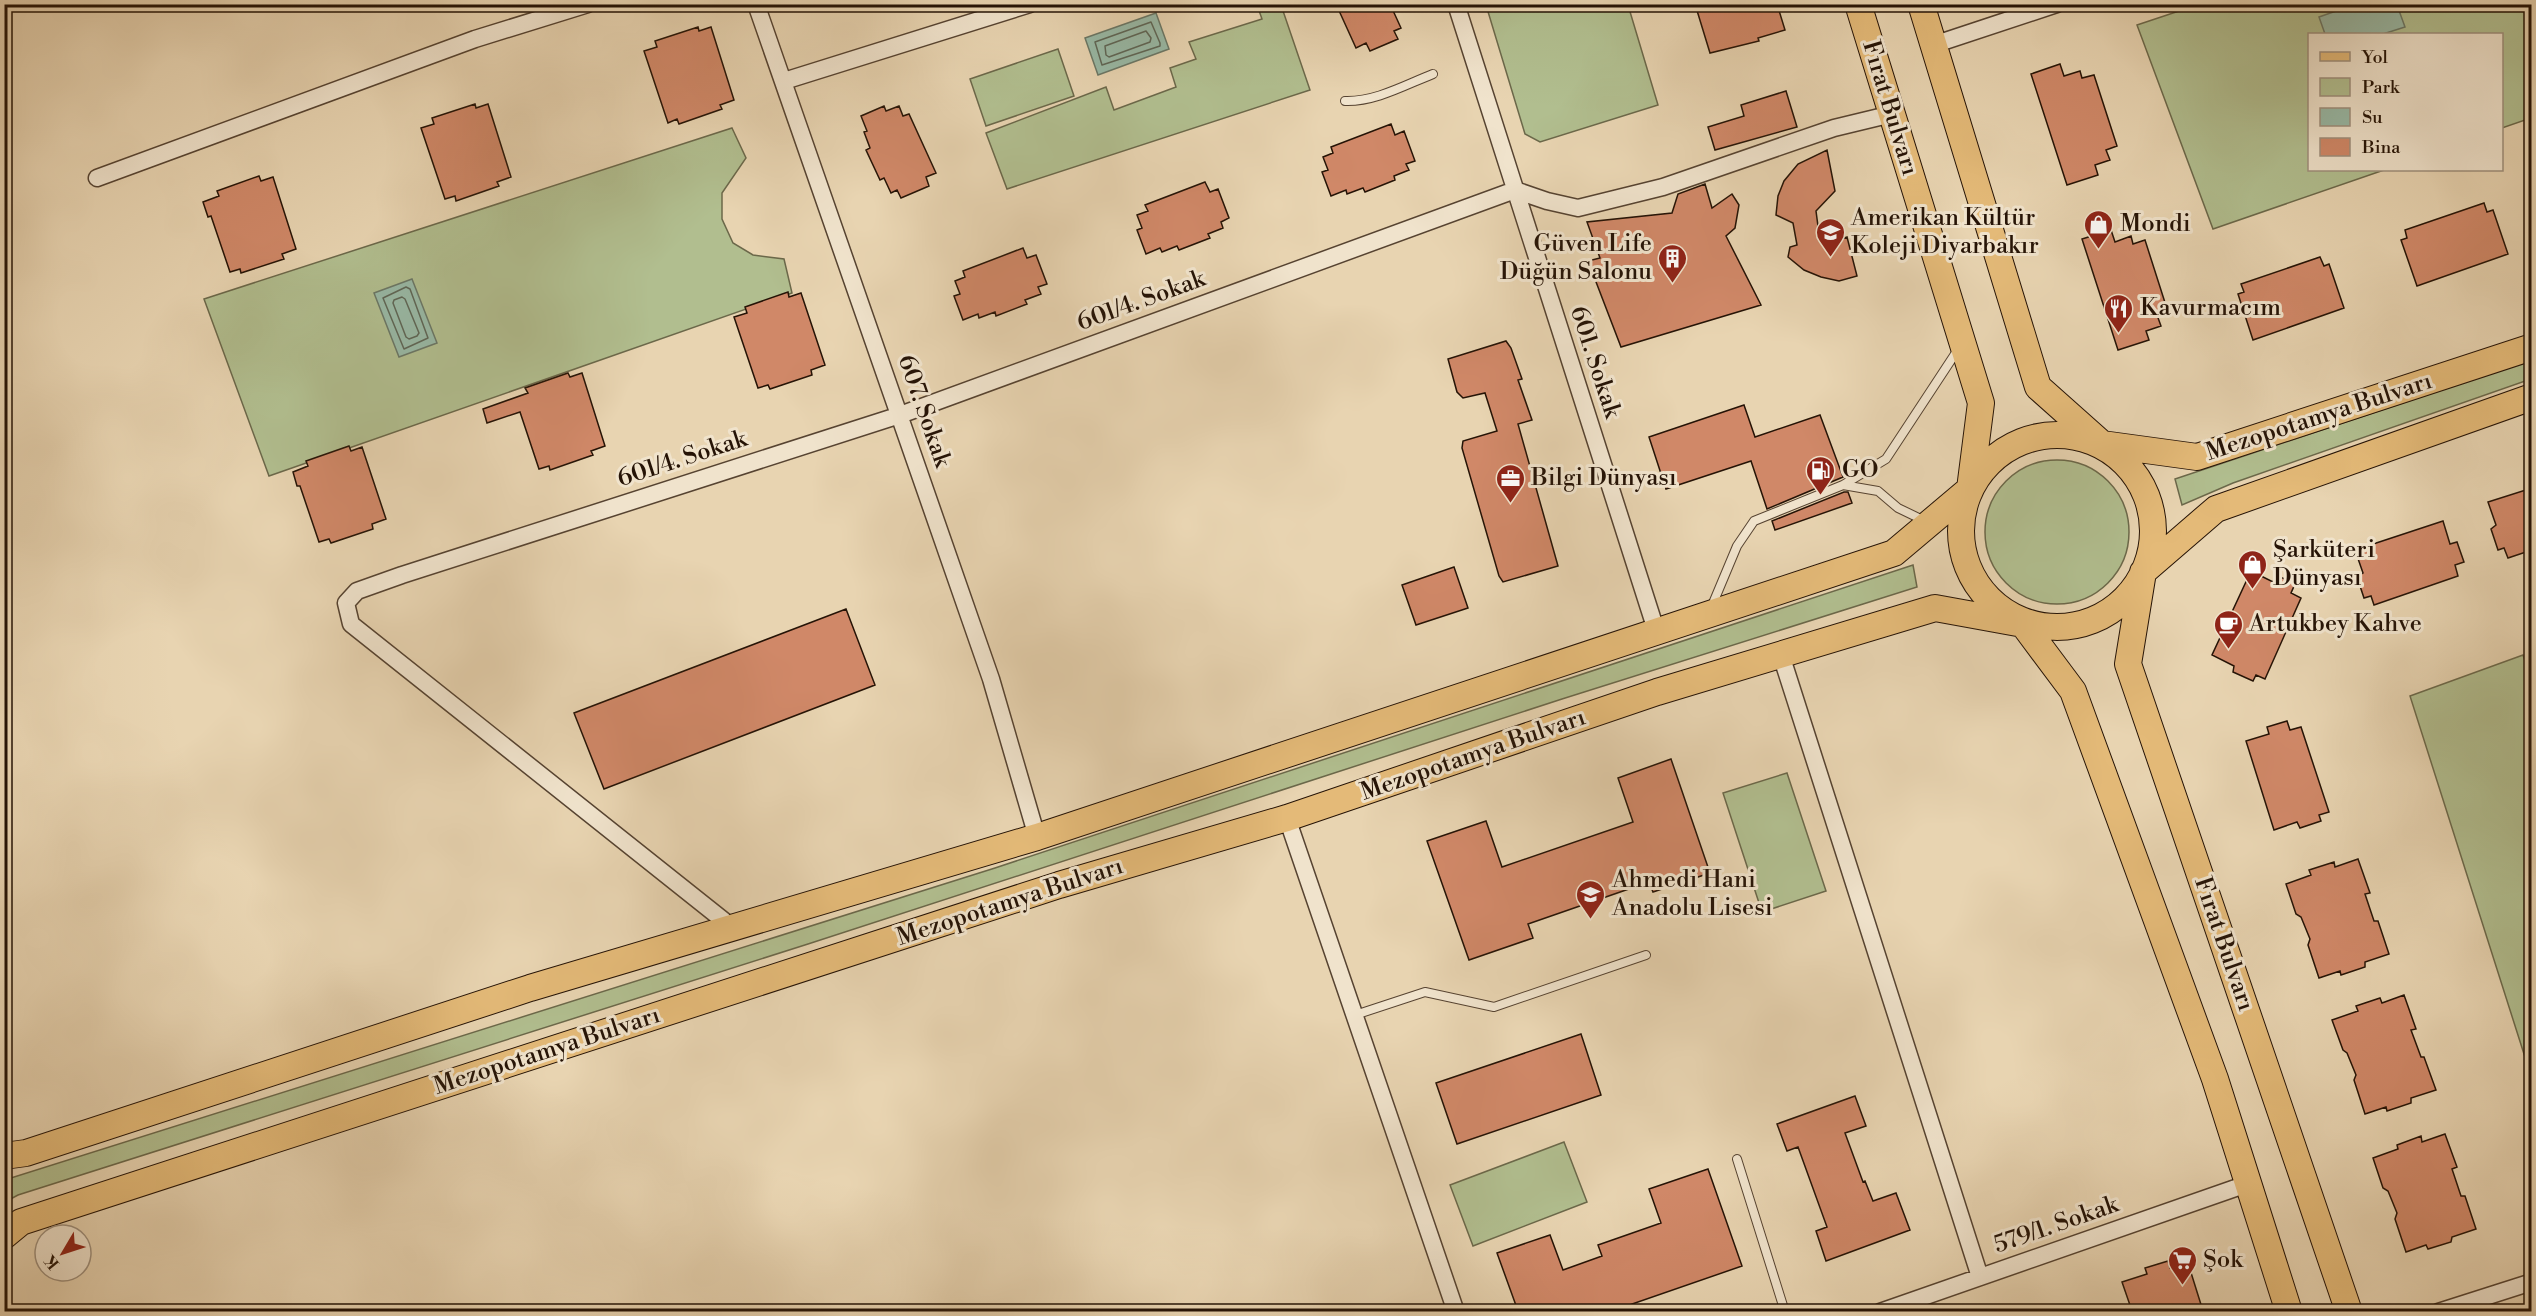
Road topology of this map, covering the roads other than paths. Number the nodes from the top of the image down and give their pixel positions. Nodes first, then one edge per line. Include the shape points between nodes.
1 (588, 4) edge
2 (756, 4) edge
3 (1029, 4) edge
4 (1456, 4) edge
5 (1858, 4) edge
6 (1921, 4) edge
7 (2057, 4) edge
8 (1933, 45) junction
9 (1433, 74) dead end
10 (784, 81) junction
11 (1345, 101) dead end
12 (1892, 114) junction
13 (97, 178) dead end
14 (1515, 190) junction
15 (1963, 343) junction
16 (2532, 347) edge
17 (2532, 397) edge
18 (900, 415) junction
19 (2102, 444) junction
20 (1843, 485) junction
21 (1970, 489) junction
22 (1930, 523) junction
23 (2143, 572) junction
24 (1708, 613) junction
25 (2023, 624) junction
26 (1656, 630) junction
27 (1781, 655) junction
28 (1287, 818) junction
29 (1037, 837) junction
30 (733, 928) junction
31 (1646, 956) dead end
32 (1355, 1015) junction
33 (4, 1156) edge
34 (1737, 1159) dead end
35 (2247, 1184) junction
36 (4, 1236) edge
37 (1980, 1277) junction
38 (2532, 1282) edge
39 (1456, 1311) edge
40 (1785, 1311) edge
41 (1880, 1311) edge
42 (2289, 1311) edge
43 (2349, 1311) edge
44 (2438, 1311) edge

1 - 13 street via 475,39
2 - 10 street, 607. Sokak
3 - 10 street
4 - 14 street, 601. Sokak
5 - 12 main road, Fırat Bulvarı
6 - 8 main road
7 - 8 street
8 - 19 main road via 2038,387
9 - 11 lane via 1376,97
10 - 18 street, 607. Sokak
12 - 14 street via 1834,128 1663,187 1578,207
12 - 15 main road, Fırat Bulvarı
14 - 18 street, 601/4. Sokak
14 - 26 street, 601. Sokak
15 - 20 lane via 1886,459
15 - 21 main road, Fırat Bulvarı via 1981,403
16 - 19 main road, Mezopotamya Bulvarı via 2197,457
17 - 23 main road, Mezopotamya Bulvarı via 2216,509
18 - 29 street, 607. Sokak via 991,679
18 - 30 street, 601/4. Sokak via 402,575 357,591 346,603 351,624
19 - 21 main road via 2069,435 2039,435 2010,445 1986,463
19 - 23 main road via 2123,460 2142,484 2152,513 2153,543
20 - 22 lane via 1878,490 1898,508
20 - 24 lane via 1754,521 1737,546
21 - 22 main road
21 - 25 main road via 1960,519 1962,551 1973,581 1995,606
22 - 24 main road via 1894,553
23 - 25 main road via 2129,596 2106,614 2080,625 2051,628
23 - 43 main road, Fırat Bulvarı via 2128,664
24 - 26 main road
25 - 27 main road, Mezopotamya Bulvarı via 1935,608
25 - 35 main road via 2073,691 2215,1079
26 - 29 main road
27 - 28 main road, Mezopotamya Bulvarı via 1657,692
27 - 37 street
28 - 32 street
28 - 36 main road, Mezopotamya Bulvarı via 1059,885 21,1222
29 - 30 main road
30 - 33 main road via 530,988 26,1153
31 - 32 lane via 1494,1006 1425,992
32 - 39 street
34 - 40 lane
35 - 37 street, 579/1. Sokak
35 - 42 main road
37 - 41 street, 579/1. Sokak
38 - 44 street

